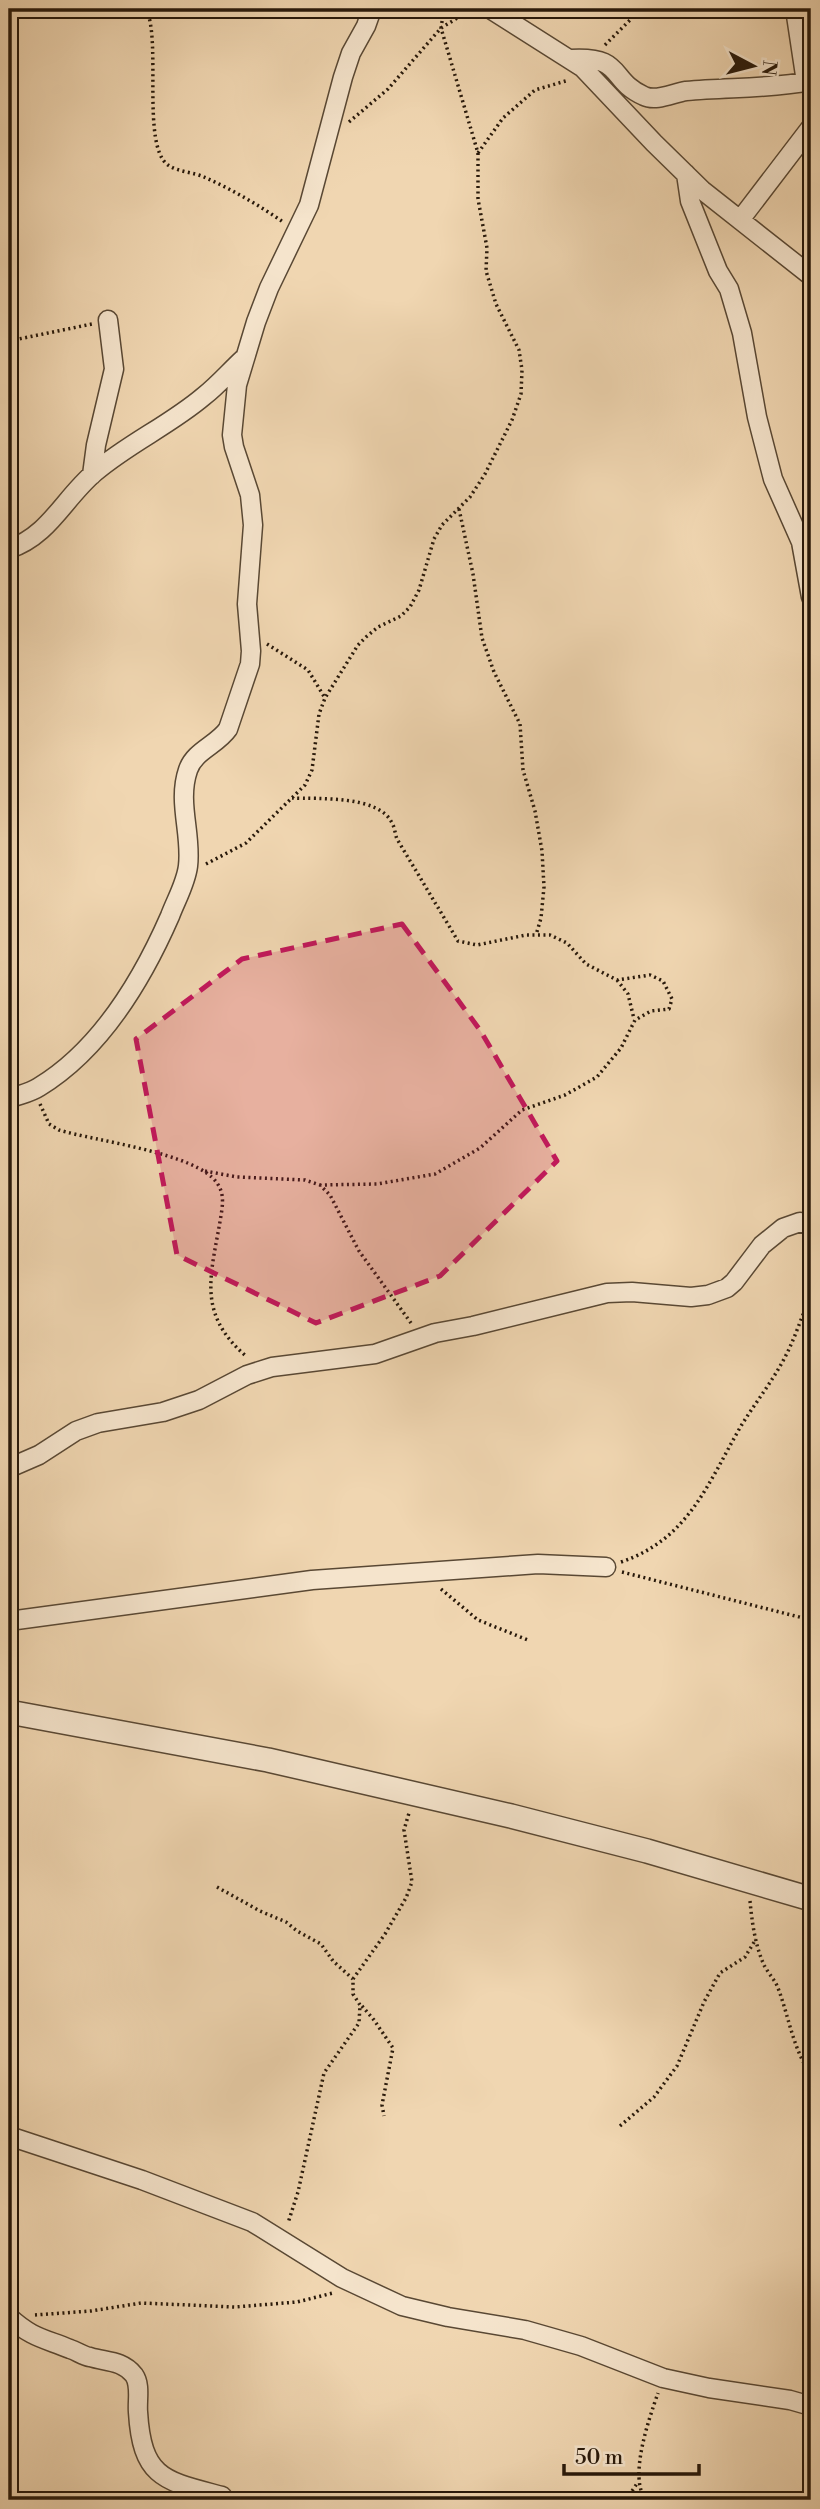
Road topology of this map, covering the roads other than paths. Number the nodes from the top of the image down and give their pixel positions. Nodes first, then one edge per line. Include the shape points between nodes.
1 (372, 9) edge
2 (490, 9) edge
3 (795, 9) edge
4 (570, 59) junction
5 (808, 82) edge
6 (811, 127) edge
7 (686, 174) junction
8 (740, 220) junction
9 (811, 276) edge
10 (108, 320) road end
11 (245, 356) junction
12 (92, 475) junction
13 (9, 549) edge
14 (811, 597) edge
15 (9, 1099) edge
16 (808, 1219) edge
17 (9, 1468) edge
18 (606, 1567) road end
19 (9, 1621) edge
20 (9, 1713) edge
21 (811, 1899) edge
22 (9, 2136) edge
23 (16, 2316) edge
24 (811, 2406) edge
25 (225, 2500) edge

1 - 11 street via 351,53 317,181
2 - 4 street
3 - 5 street
4 - 5 street via 590,58 611,66 652,99 687,91
4 - 7 street
6 - 8 street
7 - 8 street
7 - 14 street via 690,201 729,289 761,435 773,479 801,542
8 - 9 street
10 - 12 street via 114,369
11 - 12 street via 204,396
11 - 15 street via 232,435 252,508 247,604 250,664 228,729 192,761 187,772 183,797 189,854 186,876 164,929 108,1023 37,1088
12 - 13 street via 43,531
16 - 17 street via 783,1228 762,1245 741,1276 708,1295 607,1293 423,1337 375,1354 272,1367 175,1408 76,1431
18 - 19 street via 538,1564 312,1580
20 - 21 street via 268,1760 415,1794 647,1851
22 - 24 street via 252,2222 359,2287 402,2306 525,2330 663,2378
23 - 25 street via 25,2332 90,2357 116,2361 134,2375 142,2442 158,2475

